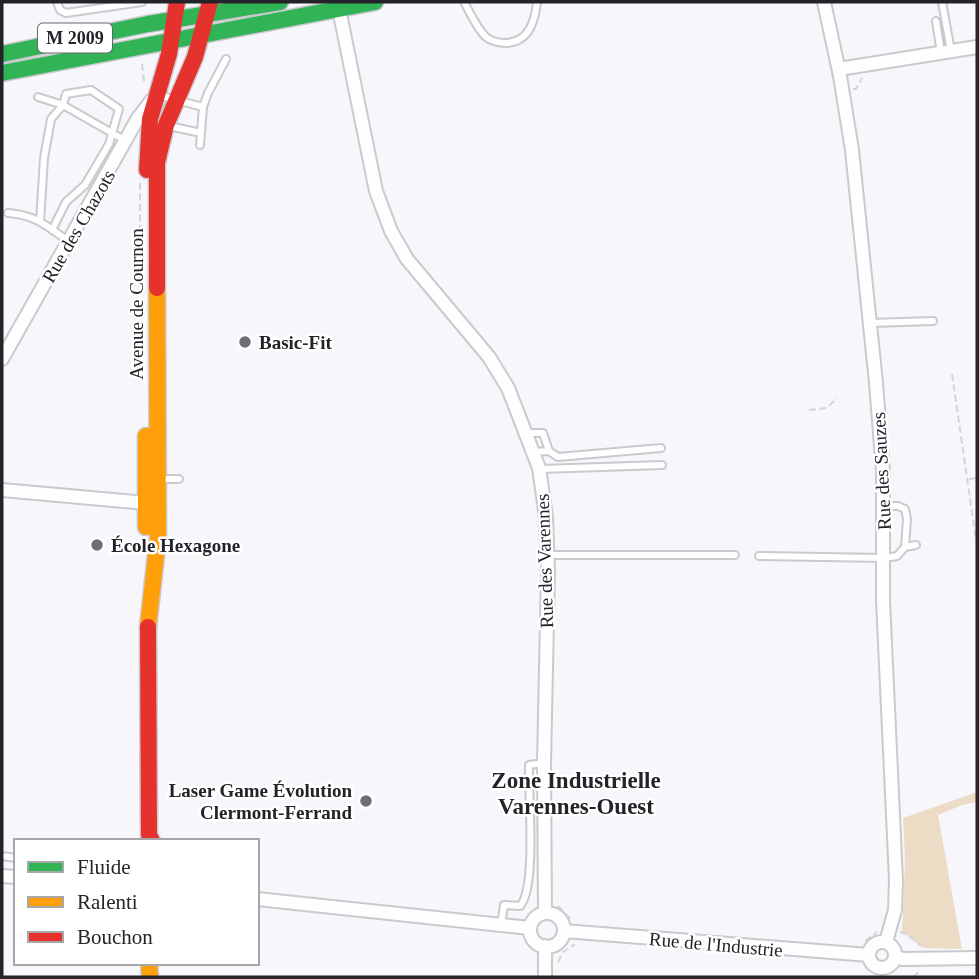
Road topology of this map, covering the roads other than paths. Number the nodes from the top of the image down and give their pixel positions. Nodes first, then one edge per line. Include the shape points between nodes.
1 (57, 2) edge
2 (142, 2) edge
3 (177, 2) edge
4 (277, 2) edge
5 (374, 2) edge
6 (531, 2) edge
7 (537, 2) edge
8 (824, 2) edge
9 (942, 2) edge
10 (258, 4) edge
11 (465, 4) dead end
12 (208, 8) edge
13 (339, 9) junction
14 (536, 14) junction
15 (173, 19) junction
16 (936, 21) dead end
17 (201, 36) junction
18 (172, 41) junction
19 (977, 47) edge
20 (946, 52) junction
21 (136, 53) junction
22 (2, 54) edge
23 (226, 59) dead end
24 (839, 69) junction
25 (2, 73) edge
26 (150, 89) junction
27 (38, 97) dead end
28 (176, 100) junction
29 (63, 105) junction
30 (203, 107) junction
31 (151, 121) junction
32 (111, 132) junction
33 (201, 133) junction
34 (126, 141) junction
35 (200, 145) dead end
36 (8, 213) dead end
37 (40, 222) junction
38 (52, 230) junction
39 (69, 242) junction
40 (933, 321) dead end
41 (870, 323) junction
42 (2, 359) edge
43 (146, 431) junction
44 (527, 433) junction
45 (661, 448) dead end
46 (549, 451) junction
47 (534, 452) junction
48 (662, 465) dead end
49 (540, 470) junction
50 (179, 479) dead end
51 (2, 490) edge
52 (154, 492) junction
53 (885, 506) junction
54 (158, 537) junction
55 (916, 545) dead end
56 (905, 547) junction
57 (548, 555) junction
58 (735, 555) dead end
59 (760, 556) dead end
60 (884, 558) junction
61 (152, 579) junction
62 (544, 763) junction
63 (143, 839) edge
64 (152, 839) edge
65 (153, 839) edge
66 (530, 871) junction
67 (545, 882) junction
68 (259, 899) edge
69 (545, 913) junction
70 (501, 925) junction
71 (530, 928) junction
72 (564, 931) junction
73 (888, 937) junction
74 (545, 946) junction
75 (866, 948) junction
76 (896, 956) junction
77 (977, 958) edge
78 (887, 973) edge
79 (545, 977) edge

1 - 2 lane via 66,13
3 - 15 main road, Avenue de Cournon
4 - 10 main road, M 2009
5 - 13 main road, M 2009
6 - 14 lane
7 - 14 lane
8 - 24 street, Rue des Sauzes
9 - 20 lane
10 - 12 main road, M 2009
11 - 14 lane via 483,33 496,42 510,43 523,37
12 - 15 main road, M 2009
12 - 17 main road, Avenue de Cournon
13 - 17 main road, M 2009
13 - 44 street, Rue des Varennes via 376,191 391,231 408,259 489,357 509,388
15 - 18 main road, Avenue de Cournon
15 - 22 main road, M 2009
16 - 20 lane
17 - 18 main road, M 2009
17 - 28 main road, Avenue de Cournon
18 - 21 main road, M 2009
18 - 26 main road, Avenue de Cournon
19 - 20 street
20 - 24 street
21 - 25 main road, M 2009
21 - 26 main road via 155,62
23 - 30 lane
24 - 41 street, Rue des Sauzes
26 - 28 lane
26 - 31 main road, Avenue de Cournon
27 - 29 lane
28 - 30 lane
28 - 31 main road, Avenue de Cournon
29 - 32 lane
29 - 32 lane via 66,94 90,90 119,109
29 - 37 lane via 51,119
30 - 33 lane
31 - 33 lane
31 - 34 street, Rue des Chazots
31 - 43 main road, Avenue de Cournon
31 - 52 main road, Avenue de Cournon via 159,152
32 - 34 lane
32 - 38 lane via 109,144 85,184 66,202
33 - 35 lane
34 - 39 street, Rue des Chazots
36 - 37 lane
37 - 38 lane
38 - 39 lane
39 - 42 street, Rue des Chazots
40 - 41 lane
41 - 53 street, Rue des Sauzes
43 - 52 main road, Avenue de Cournon
43 - 52 lane via 151,437
44 - 46 lane via 543,433
44 - 47 street, Rue des Varennes
45 - 46 lane via 558,457
46 - 47 lane
47 - 49 street, Rue des Varennes
48 - 49 lane
49 - 57 street, Rue des Varennes
50 - 52 lane
51 - 52 street
52 - 54 main road, Avenue de Cournon
52 - 61 street, Avenue de Cournon
52 - 63 main road, Avenue de Cournon via 143,636
53 - 56 lane via 905,509
53 - 60 street, Rue des Sauzes
54 - 61 main road, Avenue de Cournon
54 - 65 lane
55 - 56 lane
56 - 60 lane via 897,556
57 - 58 lane
57 - 62 street, Rue des Varennes
59 - 60 lane
60 - 73 street, Rue des Sauzes via 896,880
61 - 64 main road, Avenue de Cournon via 148,626
62 - 66 lane via 529,765
62 - 67 street, Rue des Varennes
66 - 67 lane
66 - 70 lane via 523,903 504,905
67 - 69 street, Rue des Varennes
68 - 70 street
69 - 71 street via 535,918
69 - 72 street via 559,918
70 - 71 street
71 - 74 street via 536,942
72 - 74 street via 559,941
72 - 75 street, Rue de l'Industrie
73 - 75 street
73 - 76 street
74 - 79 street
75 - 78 street via 873,966
76 - 77 street
76 - 78 street

